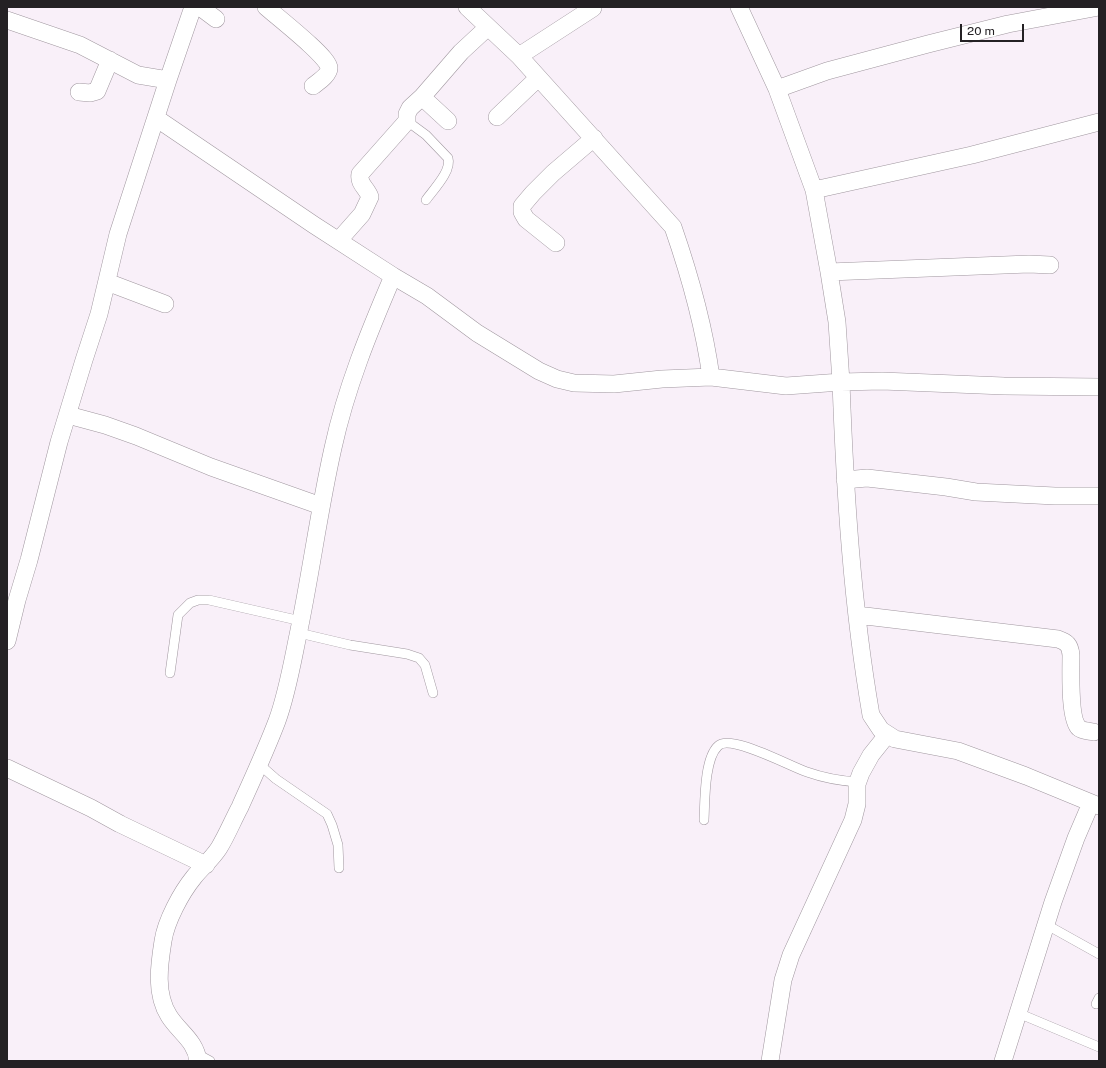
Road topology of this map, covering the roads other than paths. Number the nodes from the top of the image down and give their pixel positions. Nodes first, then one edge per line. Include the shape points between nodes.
1 (193, 7) edge
2 (200, 7) edge
3 (266, 7) edge
4 (739, 7) edge
5 (1099, 7) edge
6 (593, 8) edge
7 (480, 14) edge
8 (216, 19) dead end
9 (7, 20) edge
10 (519, 56) junction
11 (110, 60) junction
12 (538, 78) junction
13 (168, 80) junction
14 (313, 86) dead end
15 (777, 89) junction
16 (79, 92) dead end
17 (422, 97) junction
18 (156, 118) junction
19 (497, 118) dead end
20 (407, 121) junction
21 (448, 121) dead end
22 (1099, 122) edge
23 (594, 138) junction
24 (814, 190) junction
25 (426, 200) dead end
26 (339, 240) junction
27 (556, 243) dead end
28 (1050, 265) dead end
29 (830, 272) junction
30 (394, 276) junction
31 (107, 282) junction
32 (165, 304) dead end
33 (711, 377) junction
34 (841, 382) junction
35 (1099, 386) edge
36 (68, 415) junction
37 (845, 480) junction
38 (1099, 496) edge
39 (321, 506) junction
40 (857, 615) junction
41 (300, 627) junction
42 (7, 641) edge
43 (170, 673) dead end
44 (433, 693) dead end
45 (1094, 732) dead end
46 (887, 735) junction
47 (260, 765) junction
48 (7, 768) edge
49 (858, 782) junction
50 (1095, 805) edge
51 (704, 820) dead end
52 (206, 865) junction
53 (339, 868) dead end
54 (1047, 925) junction
55 (1099, 954) edge
56 (1018, 1014) junction
57 (1099, 1047) edge
58 (202, 1059) edge
59 (770, 1061) edge
60 (1002, 1061) edge

1 - 13 street
2 - 8 street
3 - 14 street via 318,52 330,66 328,72
4 - 15 street
5 - 15 street via 1008,24 928,44 827,71
6 - 10 street
7 - 10 street
7 - 17 street via 461,52
9 - 11 street via 80,45
10 - 12 street
11 - 13 street via 138,75
11 - 16 street via 97,91
12 - 19 street
12 - 23 street
13 - 18 street
15 - 24 street
17 - 20 street via 410,108
17 - 21 street
18 - 26 street
18 - 31 street via 118,234
20 - 25 lane via 426,135 448,158 448,169
20 - 26 street via 360,174 361,184 370,197 362,214
22 - 24 street via 972,155
23 - 27 street via 553,173 522,206 526,219
23 - 33 street via 673,227 698,309
24 - 29 street
26 - 30 street
28 - 29 street
29 - 34 street
30 - 33 street via 427,296 477,333 539,371 557,379 607,384
30 - 39 street via 347,394
31 - 32 street
31 - 36 street
33 - 34 street via 786,386
34 - 35 street
34 - 37 street
36 - 39 street via 136,436 211,467
36 - 42 street
37 - 38 street via 867,478 976,492
37 - 40 street
39 - 41 street
40 - 45 street via 1066,642 1070,648 1072,703 1076,724 1079,729
40 - 46 street via 871,715
41 - 43 lane via 209,600 198,600 190,603 178,615
41 - 44 lane via 350,644 420,658 425,665
41 - 47 street via 290,678 278,719
46 - 49 street via 871,755
46 - 50 street via 895,739 958,751
47 - 52 street via 218,850
47 - 53 lane via 326,814 338,845
48 - 52 street
49 - 51 lane via 825,778 752,749 723,743 718,745 711,760 705,786
49 - 59 street via 853,820 791,955 779,1002
50 - 54 street via 1076,838
52 - 58 street via 186,889 167,927 159,978 163,1004 169,1016
54 - 55 lane
54 - 56 street
56 - 57 lane
56 - 60 street

